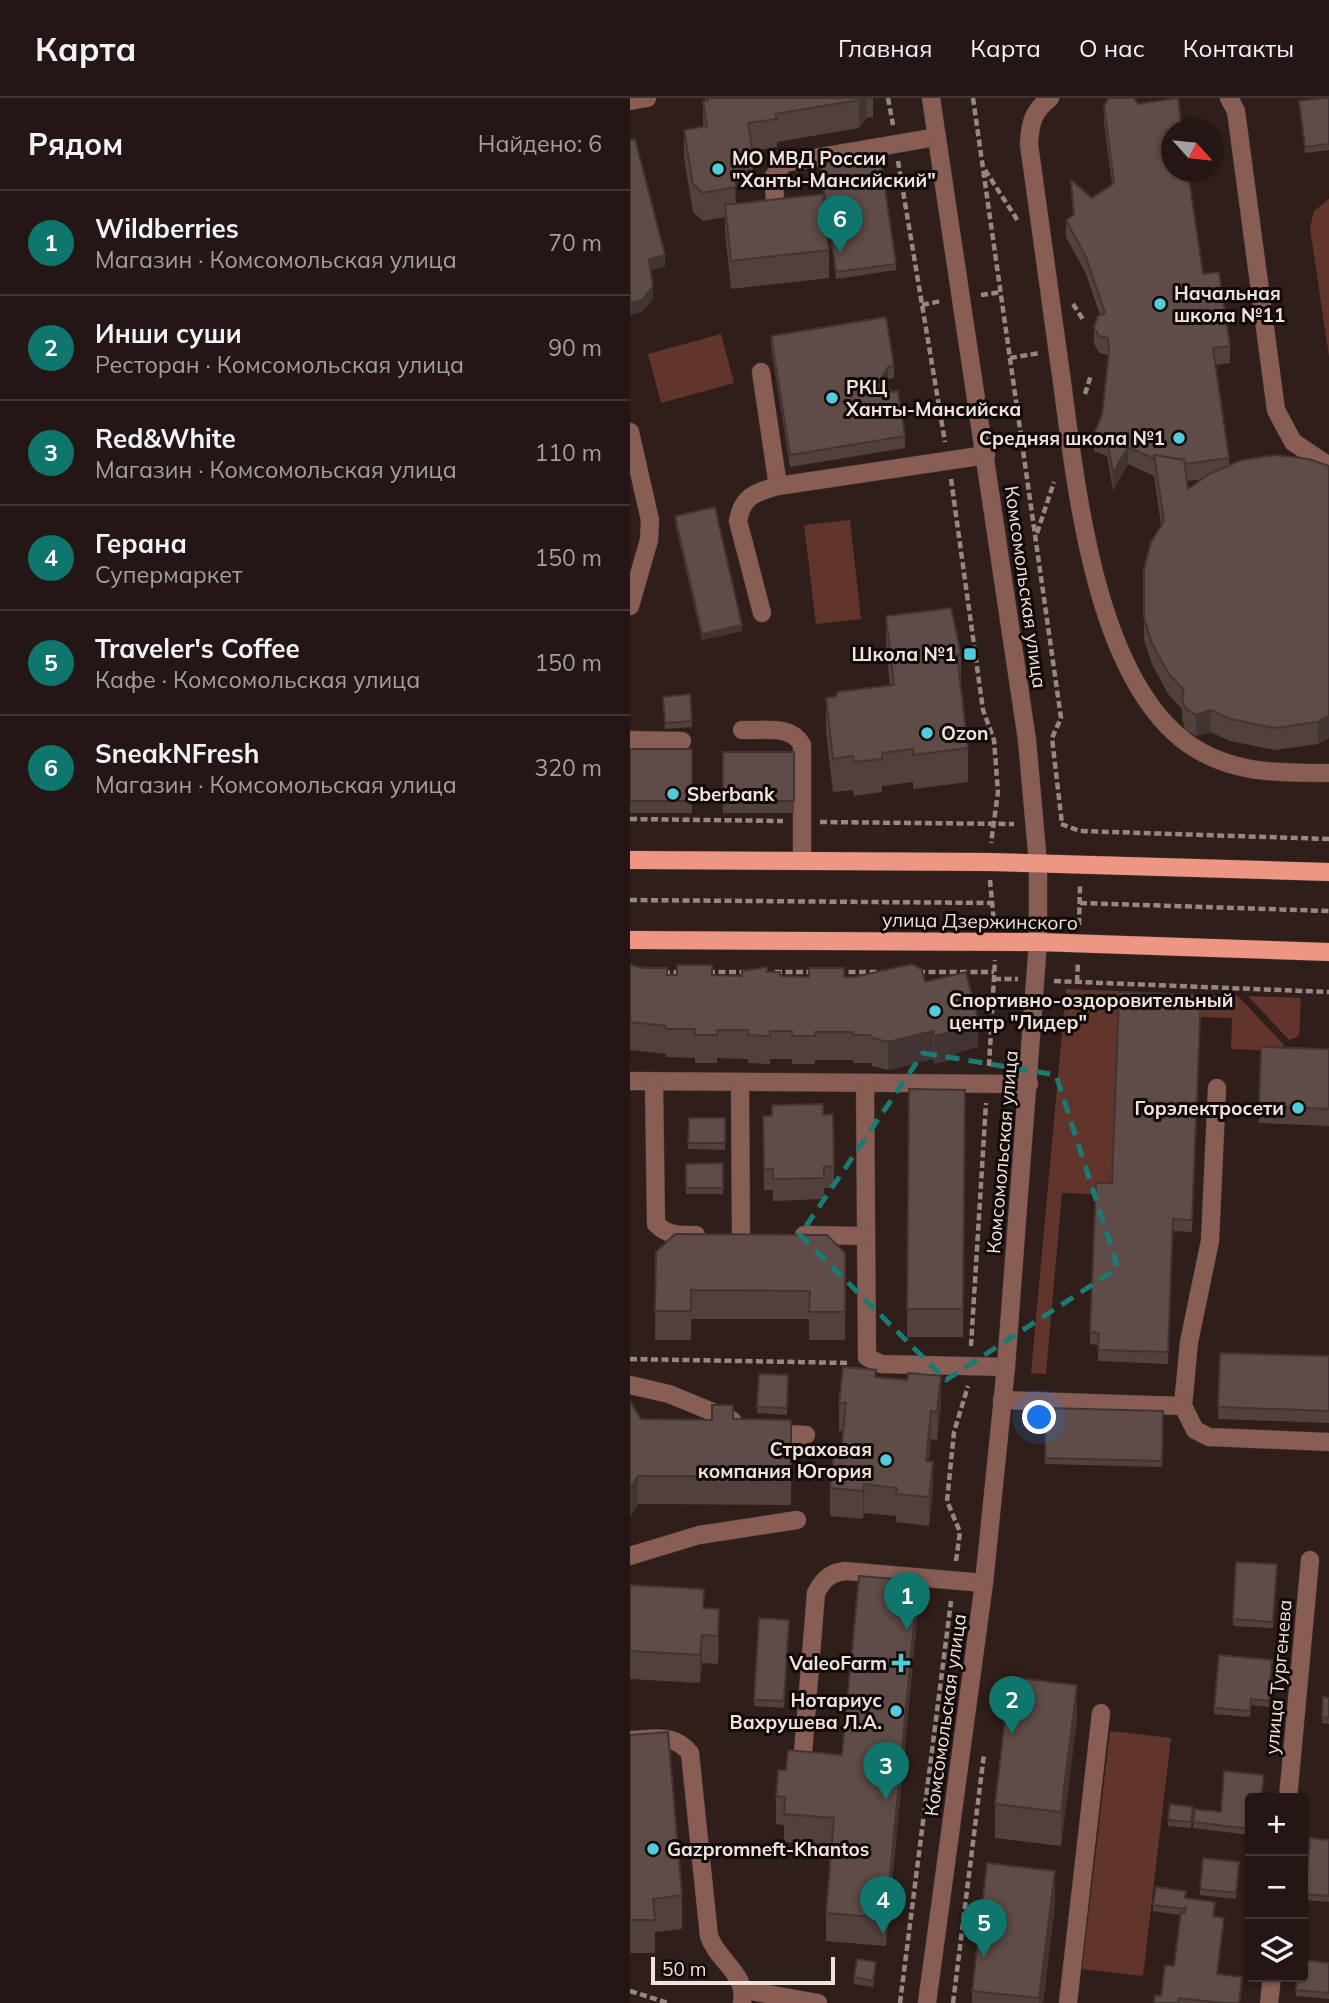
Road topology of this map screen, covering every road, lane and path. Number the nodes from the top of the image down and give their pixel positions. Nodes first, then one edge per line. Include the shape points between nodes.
1 (647, 98) edge
2 (931, 98) edge
3 (973, 98) edge
4 (1050, 98) edge
5 (1229, 98) edge
6 (630, 101) edge
7 (937, 137) junction
8 (775, 205) edge
9 (761, 372) dead end
10 (630, 432) edge
11 (986, 455) junction
12 (1329, 466) edge
13 (778, 486) junction
14 (630, 606) edge
15 (762, 613) dead end
16 (742, 730) dead end
17 (630, 740) edge
18 (682, 741) dead end
19 (1329, 773) edge
20 (992, 824) dead end
21 (1062, 824) dead end
22 (1329, 839) edge
23 (630, 860) edge
24 (802, 861) junction
25 (990, 862) junction
26 (1038, 863) junction
27 (1080, 864) junction
28 (1329, 872) edge
29 (630, 900) edge
30 (992, 903) junction
31 (1080, 903) junction
32 (1329, 911) edge
33 (630, 940) edge
34 (995, 942) junction
35 (1038, 942) junction
36 (1079, 943) junction
37 (1329, 952) edge
38 (657, 972) edge
39 (684, 972) edge
40 (698, 972) edge
41 (751, 972) edge
42 (765, 972) edge
43 (819, 972) edge
44 (832, 972) edge
45 (886, 972) edge
46 (914, 972) edge
47 (994, 972) junction
48 (1329, 992) edge
49 (630, 1082) edge
50 (654, 1082) junction
51 (740, 1082) junction
52 (864, 1083) junction
53 (988, 1083) junction
54 (1029, 1084) junction
55 (1217, 1088) dead end
56 (782, 1235) edge
57 (864, 1236) junction
58 (867, 1357) junction
59 (630, 1359) edge
60 (970, 1366) junction
61 (1006, 1367) junction
62 (630, 1385) edge
63 (1002, 1400) junction
64 (1183, 1406) junction
65 (806, 1435) dead end
66 (1329, 1442) edge
67 (797, 1520) dead end
68 (630, 1556) edge
69 (1310, 1560) dead end
70 (954, 1580) junction
71 (984, 1583) junction
72 (1101, 1713) dead end
73 (630, 1740) edge
74 (802, 1765) edge
75 (1288, 1793) edge
76 (1271, 1982) edge
77 (630, 1992) edge
78 (744, 1997) edge
79 (668, 2003) edge
80 (818, 2003) edge
81 (900, 2003) edge
82 (927, 2003) edge
83 (1068, 2003) edge
84 (1269, 2003) edge

1 - 6 street
2 - 7 street, Комсомольская улица
3 - 21 path via 1061,718 1052,738
4 - 19 street via 1038,107 1030,124 1029,144 1078,500 1091,566 1109,621 1133,675 1158,714 1186,742 1221,763 1261,773
5 - 12 street via 1236,111 1276,410 1293,442
7 - 8 street via 783,163 775,176
7 - 11 street, Комсомольская улица
9 - 13 street
10 - 14 street via 650,520 649,540
11 - 13 street
11 - 26 street, Комсомольская улица via 1027,740
13 - 15 street via 748,496 738,521
16 - 24 street via 786,731 795,734 802,745
17 - 18 street
20 - 25 path
22 - 27 path via 1080,831
23 - 24 main road
24 - 25 main road
25 - 26 main road
25 - 30 path
26 - 27 main road
26 - 35 street, Комсомольская улица
27 - 28 main road
27 - 31 path
29 - 30 path
30 - 34 path
31 - 32 path
31 - 36 path
33 - 34 main road, улица Дзержинского
34 - 35 main road, улица Дзержинского
34 - 47 path
35 - 36 main road, улица Дзержинского
35 - 54 street, Комсомольская улица
36 - 37 main road, улица Дзержинского
36 - 48 path via 1077,982
38 - 39 path
40 - 41 path
42 - 43 path
44 - 45 path
46 - 47 path
47 - 53 path
49 - 50 street
50 - 51 street
50 - 51 street via 656,1224 675,1235 734,1235
51 - 52 street
52 - 53 street
52 - 57 street
53 - 54 street
53 - 60 path
54 - 61 street, Комсомольская улица
55 - 64 street via 1210,1241 1189,1342
56 - 57 street
57 - 58 street
58 - 59 path via 860,1363
58 - 60 street via 881,1364
60 - 61 street
60 - 70 path via 954,1432 947,1501 960,1532
61 - 63 street, Комсомольская улица
62 - 65 street via 670,1394 765,1433
63 - 64 street
63 - 71 street, Комсомольская улица
64 - 66 street via 1195,1430 1209,1437
67 - 68 street via 699,1535
69 - 75 street, улица Тургенева
70 - 71 street
70 - 74 street via 845,1571 823,1580 816,1593
70 - 81 path
71 - 82 street, Комсомольская улица
72 - 83 street
73 - 78 street via 670,1738 690,1753 709,1936 713,1948 737,1975
76 - 84 street
77 - 79 path
78 - 80 street

